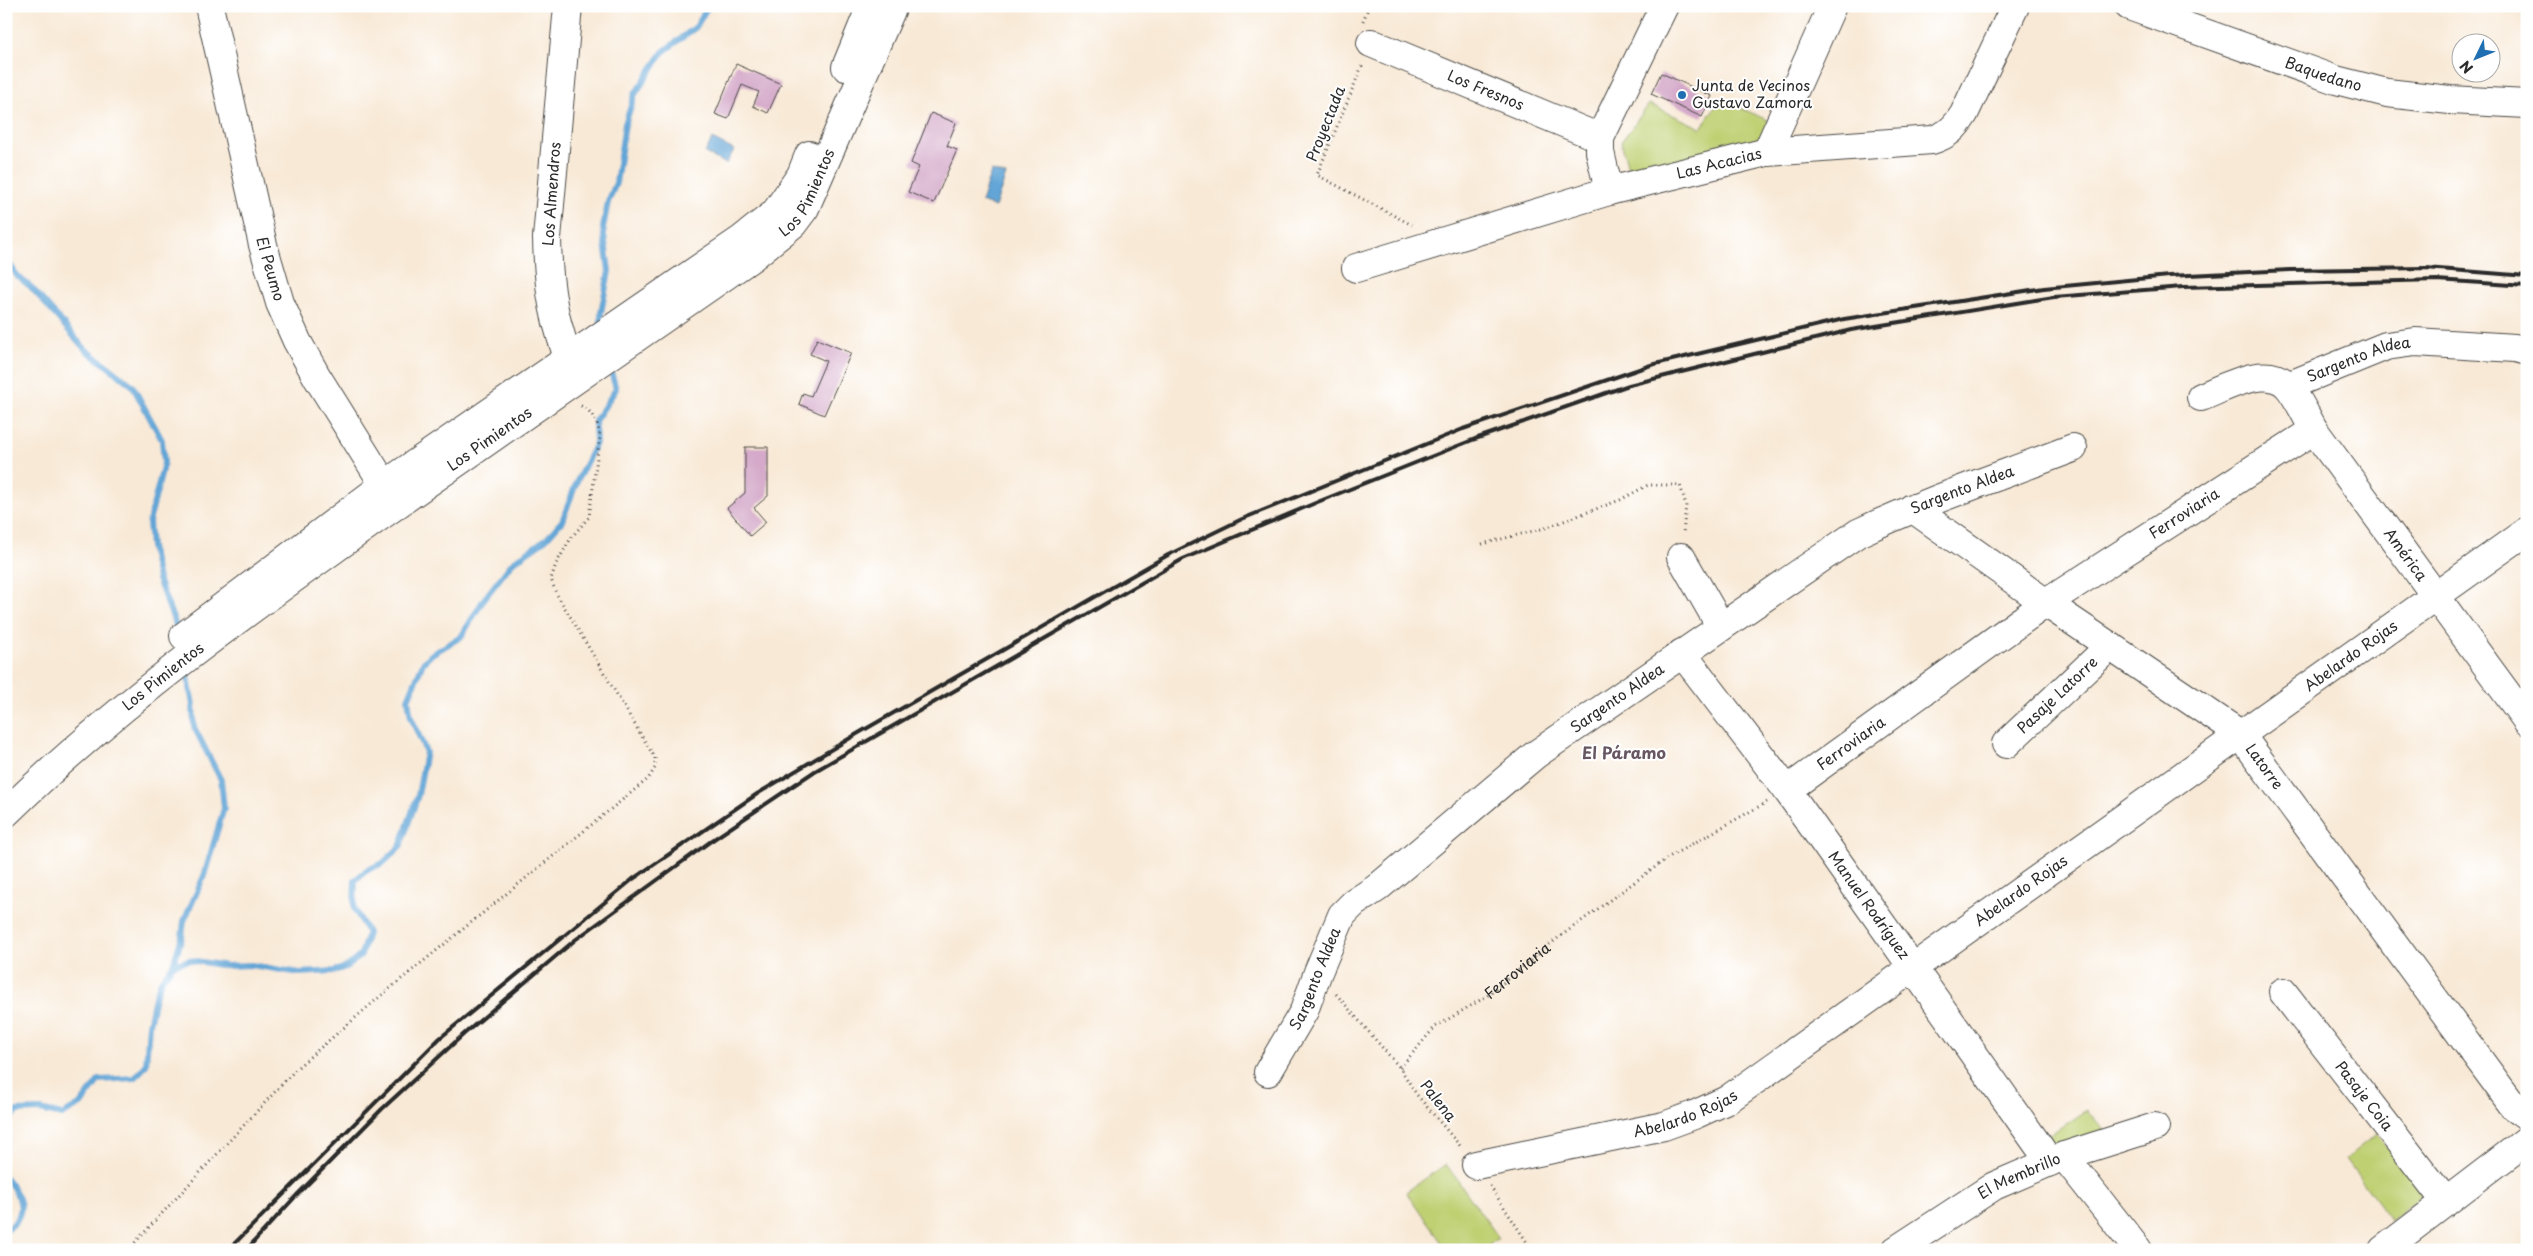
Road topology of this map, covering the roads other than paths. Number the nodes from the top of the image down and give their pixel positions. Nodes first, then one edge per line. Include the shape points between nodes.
1 (209, 6) edge
2 (568, 6) edge
3 (871, 6) edge
4 (893, 6) edge
5 (1664, 6) edge
6 (1832, 6) edge
7 (2015, 6) edge
8 (2129, 6) edge
9 (1371, 43) road end
10 (2527, 104) edge
11 (1600, 138) junction
12 (1767, 152) junction
13 (1609, 191) junction
14 (1356, 268) dead end
15 (2527, 351) edge
16 (573, 368) junction
17 (2288, 386) junction
18 (2201, 396) dead end
19 (2314, 430) junction
20 (2073, 448) dead end
21 (390, 495) junction
22 (1912, 508) junction
23 (2527, 531) edge
24 (1681, 557) road end
25 (2435, 598) junction
26 (2046, 603) junction
27 (1721, 627) junction
28 (2110, 646) junction
29 (1682, 653) junction
30 (2527, 721) edge
31 (2240, 734) junction
32 (2006, 744) dead end
33 (6, 789) edge
34 (1787, 790) junction
35 (6, 813) edge
36 (1913, 969) junction
37 (2283, 992) dead end
38 (1268, 1072) dead end
39 (2527, 1116) edge
40 (2155, 1127) dead end
41 (2527, 1140) edge
42 (2057, 1159) junction
43 (1476, 1165) road end
44 (2446, 1202) junction
45 (1896, 1250) edge
46 (2138, 1250) edge
47 (2383, 1250) edge

1 - 21 street, El Peumo via 263,245 280,303 317,377
2 - 16 street, Los Almendros via 547,238 552,308
3 - 16 street, Los Pimientos via 801,175 775,213
4 - 16 street, Los Pimientos via 805,208 793,224 751,258
5 - 11 street
6 - 12 street
7 - 12 street, Las Acacias via 1954,129 1932,140
8 - 10 street, Baquedano via 2336,80 2379,91 2450,100
9 - 11 street, Los Fresnos
11 - 13 street
12 - 13 street, Las Acacias
13 - 14 street, Las Acacias
15 - 17 street, Sargento Aldea via 2415,342 2386,346
16 - 21 street, Los Pimientos
16 - 21 street, Los Pimientos via 553,395
17 - 18 street, Sargento Aldea via 2276,377 2265,376
17 - 19 street, América
19 - 25 street, América
19 - 26 street, Ferroviaria
20 - 22 street, Sargento Aldea
21 - 33 street, Los Pimientos via 194,628
21 - 35 street, Los Pimientos via 194,651
22 - 26 street, Latorre
22 - 27 street, Sargento Aldea via 1858,533
23 - 25 street, Abelardo Rojas
24 - 27 street
25 - 30 street, América
25 - 31 street, Abelardo Rojas
26 - 28 street, Latorre
26 - 34 street, Ferroviaria
27 - 29 street, Sargento Aldea
28 - 31 street, Latorre
28 - 32 street, Pasaje Latorre
29 - 34 street, Manuel Rodríguez
29 - 38 street, Sargento Aldea via 1535,755 1377,888 1354,903 1342,916 1304,1011
31 - 36 street, Abelardo Rojas
31 - 39 street, Latorre via 2514,1108
34 - 36 street, Manuel Rodríguez
36 - 42 street, Manuel Rodríguez
36 - 43 street, Abelardo Rojas via 1754,1082 1694,1116 1638,1132
37 - 44 street, Pasaje Coia
40 - 42 street, El Membrillo
41 - 44 street
42 - 45 street, El Membrillo via 1994,1186
42 - 46 street, Manuel Rodríguez
44 - 47 street

